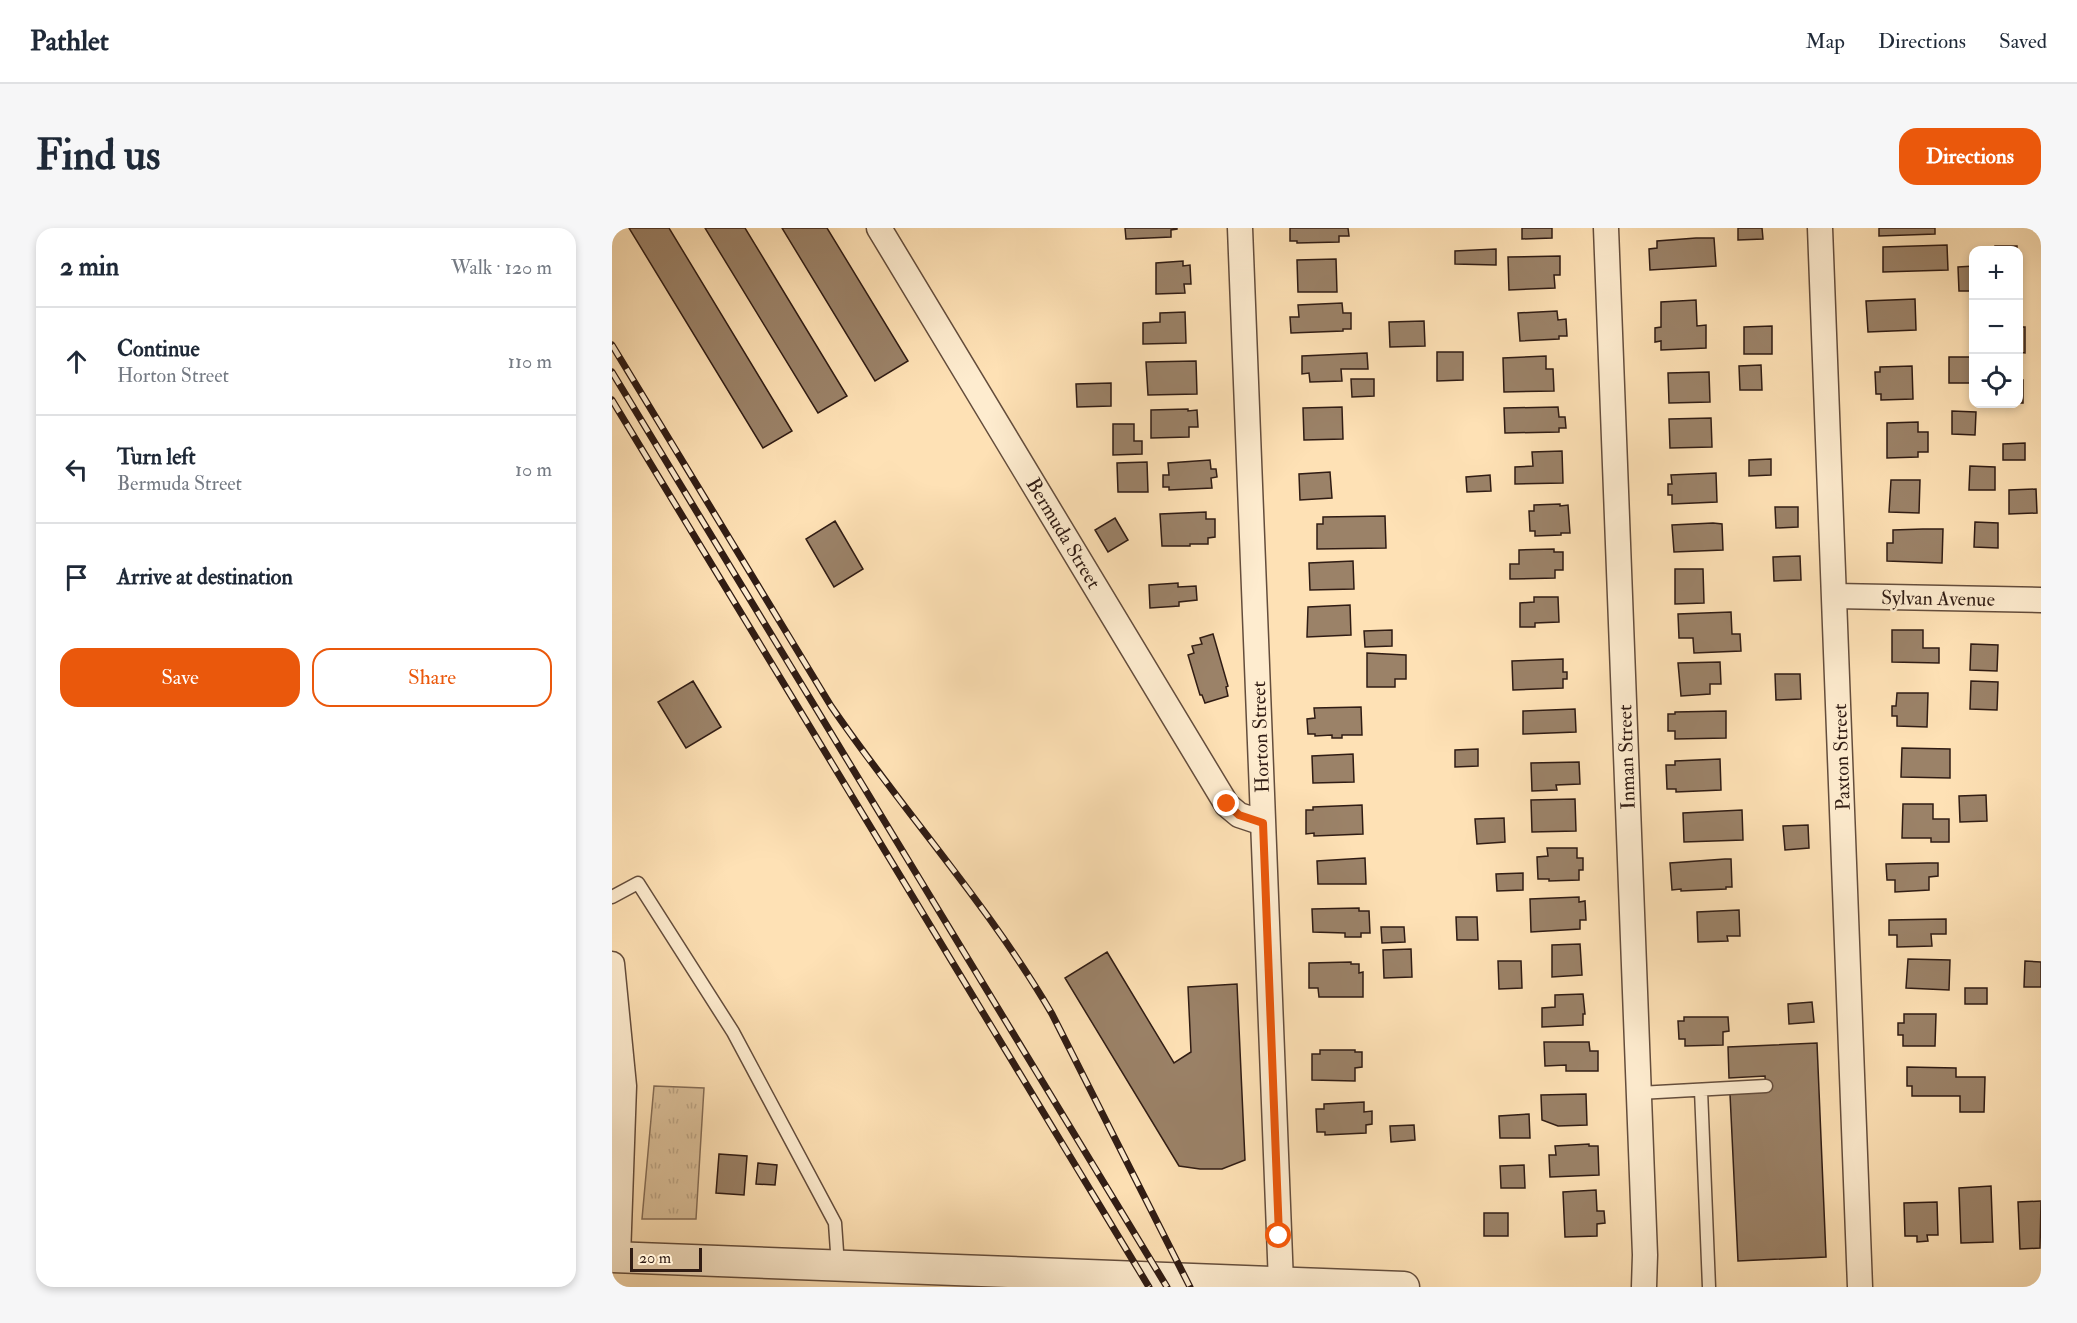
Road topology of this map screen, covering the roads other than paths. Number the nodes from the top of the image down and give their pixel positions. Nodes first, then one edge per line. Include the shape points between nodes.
1 (879, 228) edge
2 (1240, 228) edge
3 (1606, 228) edge
4 (1821, 228) edge
5 (1835, 596) junction
6 (2041, 600) edge
7 (1263, 823) junction
8 (612, 897) edge
9 (612, 964) edge
10 (1766, 1086) dead end
11 (1701, 1090) junction
12 (1639, 1093) junction
13 (615, 1257) edge
14 (838, 1266) junction
15 (899, 1278) edge
16 (977, 1279) edge
17 (1281, 1283) junction
18 (1404, 1287) edge
19 (1644, 1287) edge
20 (1709, 1287) edge
21 (1860, 1287) edge

1 - 7 street, Bermuda Street via 1227,804 1239,815
2 - 7 street, Horton Street
3 - 12 street, Inman Street
4 - 5 street, Paxton Street
5 - 6 street, Sylvan Avenue
5 - 21 street, Paxton Street
7 - 17 street, Horton Street
8 - 14 lane via 638,883 733,1032 834,1223
9 - 13 street via 624,1086
10 - 11 lane
11 - 12 lane
11 - 20 lane
12 - 19 street, Inman Street
13 - 14 street
14 - 15 street
15 - 16 street
16 - 17 street
17 - 18 street

